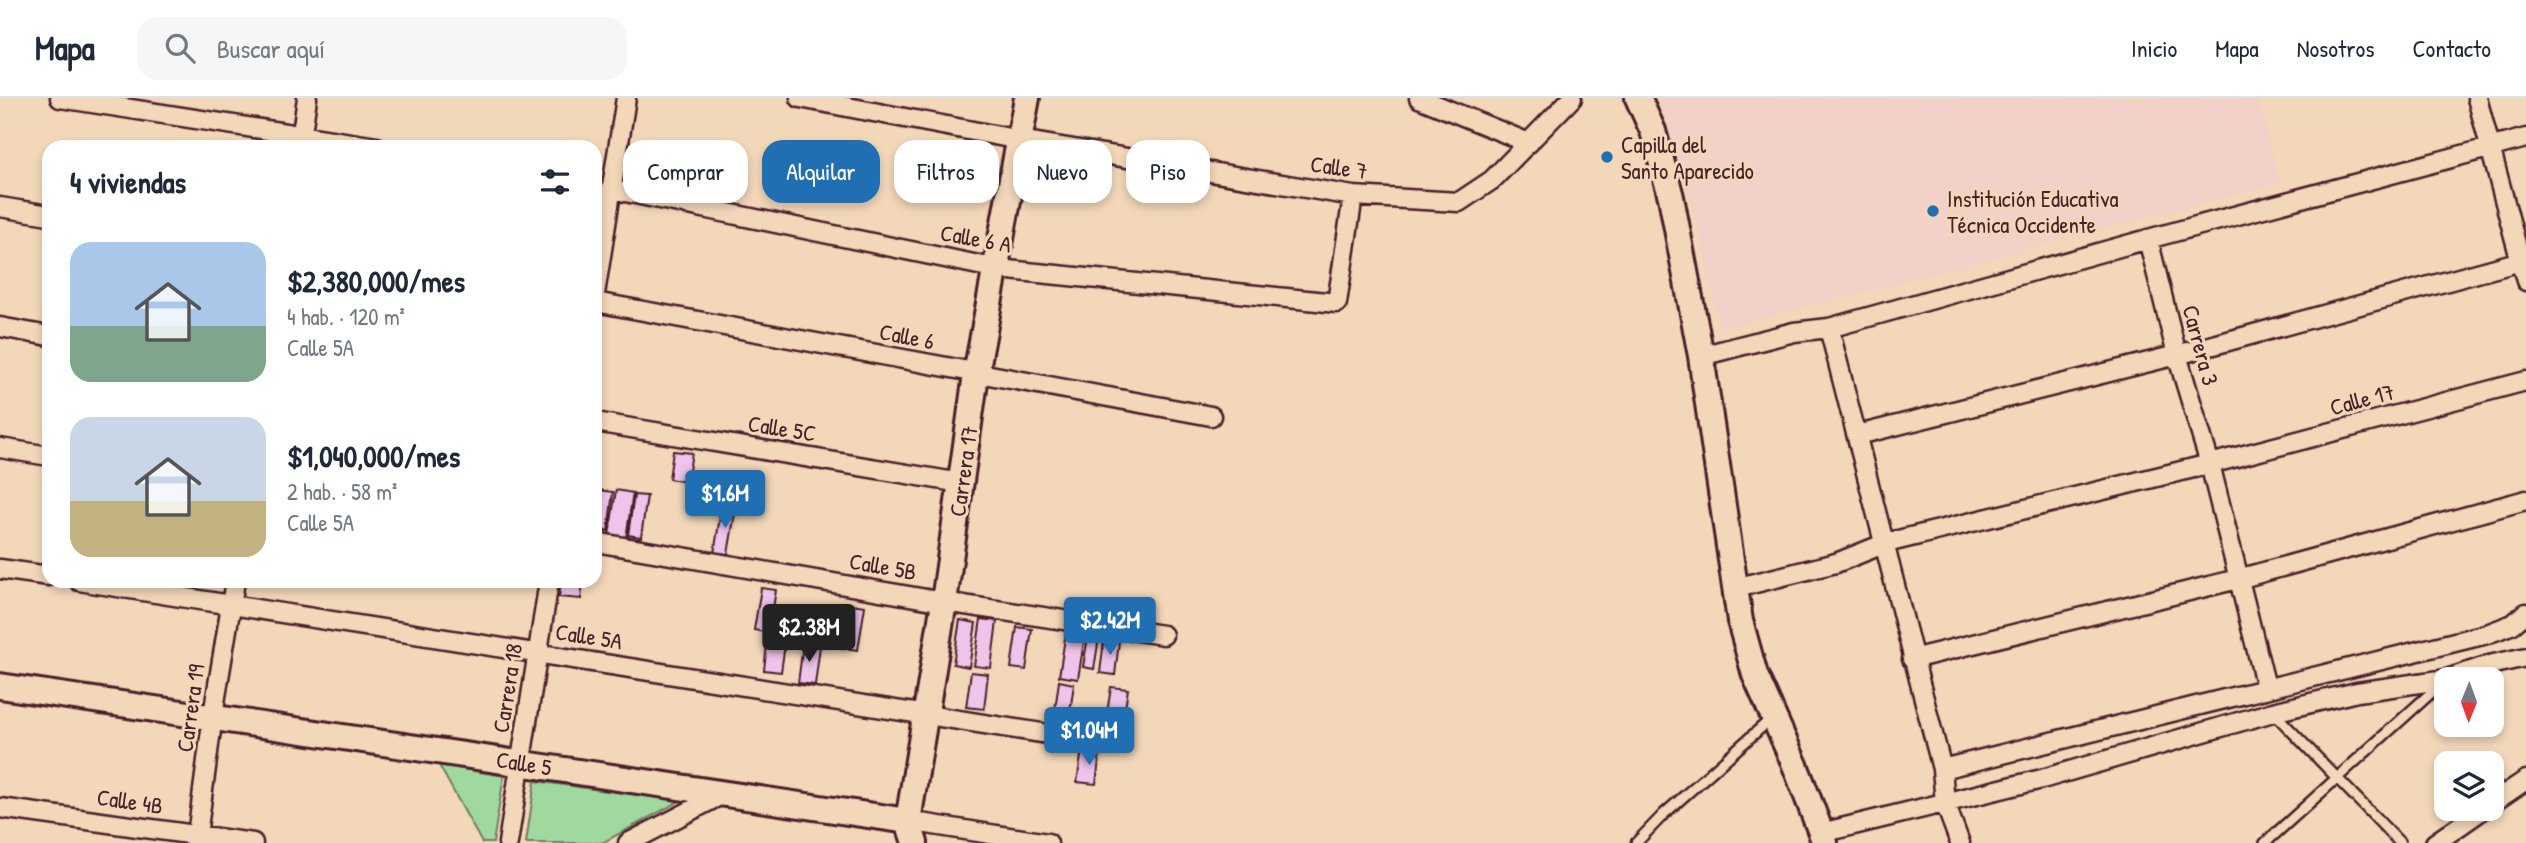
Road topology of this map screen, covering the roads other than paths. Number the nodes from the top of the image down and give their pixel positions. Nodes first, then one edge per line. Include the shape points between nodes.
1 (60, 98) edge
2 (307, 98) edge
3 (625, 98) edge
4 (800, 98) edge
5 (1027, 98) edge
6 (1419, 98) edge
7 (1572, 98) edge
8 (1638, 98) edge
9 (2477, 98) edge
10 (2526, 138) edge
11 (290, 140) edge
12 (301, 140) edge
13 (1015, 140) edge
14 (1020, 140) edge
15 (1529, 143) junction
16 (2490, 147) junction
17 (1112, 156) edge
18 (1013, 182) edge
19 (611, 189) junction
20 (1353, 196) junction
21 (0, 207) edge
22 (42, 214) edge
23 (2147, 239) junction
24 (602, 248) edge
25 (2521, 261) junction
26 (998, 269) junction
27 (2526, 281) edge
28 (602, 303) edge
29 (0, 327) edge
30 (1829, 328) junction
31 (42, 335) edge
32 (2177, 355) junction
33 (1701, 356) junction
34 (976, 374) junction
35 (2526, 381) edge
36 (1210, 416) dead end
37 (602, 423) edge
38 (1858, 435) junction
39 (0, 449) edge
40 (42, 455) edge
41 (2210, 464) junction
42 (961, 483) junction
43 (2526, 500) edge
44 (602, 543) edge
45 (1886, 543) junction
46 (0, 569) edge
47 (42, 575) edge
48 (2238, 579) junction
49 (123, 588) edge
50 (234, 588) edge
51 (548, 588) edge
52 (1735, 588) junction
53 (944, 601) junction
54 (231, 605) junction
55 (2526, 613) edge
56 (1163, 635) dead end
57 (536, 652) junction
58 (2526, 657) edge
59 (1912, 659) junction
60 (2483, 667) edge
61 (2434, 681) edge
62 (0, 686) edge
63 (2266, 687) junction
64 (2434, 690) edge
65 (2273, 712) junction
66 (924, 713) junction
67 (213, 715) junction
68 (1773, 716) junction
69 (1092, 741) dead end
70 (520, 762) junction
71 (1942, 769) junction
72 (2337, 778) junction
73 (2526, 780) edge
74 (725, 793) junction
75 (2504, 795) edge
76 (1945, 803) junction
77 (0, 808) edge
78 (2466, 821) edge
79 (907, 836) edge
80 (1823, 838) edge
81 (197, 839) edge
82 (253, 843) edge
83 (508, 843) edge
84 (628, 843) edge
85 (1048, 843) edge
86 (1636, 843) edge
87 (1960, 843) edge
88 (2265, 843) edge
89 (2400, 843) edge
90 (2435, 843) edge

1 - 11 street
2 - 12 street
3 - 19 street
4 - 13 street, Calle 7
5 - 14 street, Carrera 17
6 - 15 street
7 - 15 street
8 - 33 street via 1653,131 1671,197
9 - 16 street
10 - 16 street
15 - 20 street, Calle 7 via 1492,180 1459,202
16 - 23 street
16 - 25 street
17 - 20 street, Calle 7
18 - 26 street, Carrera 17
19 - 24 street
19 - 26 street, Calle 6 A
20 - 26 street, Calle 6 A via 1337,303
21 - 22 street
23 - 30 street
23 - 32 street, Carrera 3
25 - 27 street
25 - 32 street
26 - 34 street, Carrera 17
28 - 34 street, Calle 6
29 - 31 street
30 - 33 street via 1794,332
30 - 38 street
32 - 38 street
32 - 41 street, Carrera 3
33 - 52 street
34 - 36 street, Calle 6
34 - 42 street, Carrera 17
35 - 41 street, Calle 17
37 - 42 street, Calle 5C
38 - 45 street
39 - 40 street
41 - 45 street, Calle 17
41 - 48 street, Carrera 3
42 - 53 street, Carrera 17
43 - 48 street
44 - 53 street, Calle 5B
45 - 52 street, Calle 17 via 1836,563
45 - 59 street
46 - 47 street
48 - 59 street
48 - 63 street, Carrera 3
49 - 54 street, Calle 5A
50 - 54 street, Carrera 19
51 - 57 street, Carrera 18
52 - 68 street via 1755,675
53 - 56 street, Calle 5B
53 - 66 street, Carrera 17
54 - 57 street, Calle 5A
54 - 67 street, Carrera 19
55 - 63 street via 2513,624 2487,634
57 - 66 street, Calle 5A
57 - 70 street, Carrera 18
58 - 60 street
59 - 71 street
61 - 65 street via 2357,692
62 - 67 street, Calle 5
63 - 71 street
64 - 72 lane
65 - 72 lane
65 - 76 street
66 - 69 street, Calle 5A
66 - 79 street, Carrera 17
67 - 70 street, Calle 5
67 - 81 street, Carrera 19
68 - 80 street
68 - 86 lane
70 - 74 street, Calle 5
70 - 83 street, Carrera 18
71 - 76 street
72 - 88 lane
72 - 89 lane
73 - 75 street
74 - 79 street, Calle 5
74 - 84 street
76 - 80 street
76 - 87 street
77 - 81 street, Calle 4B
78 - 90 street
79 - 85 street, Calle 5
81 - 82 street, Calle 4B

